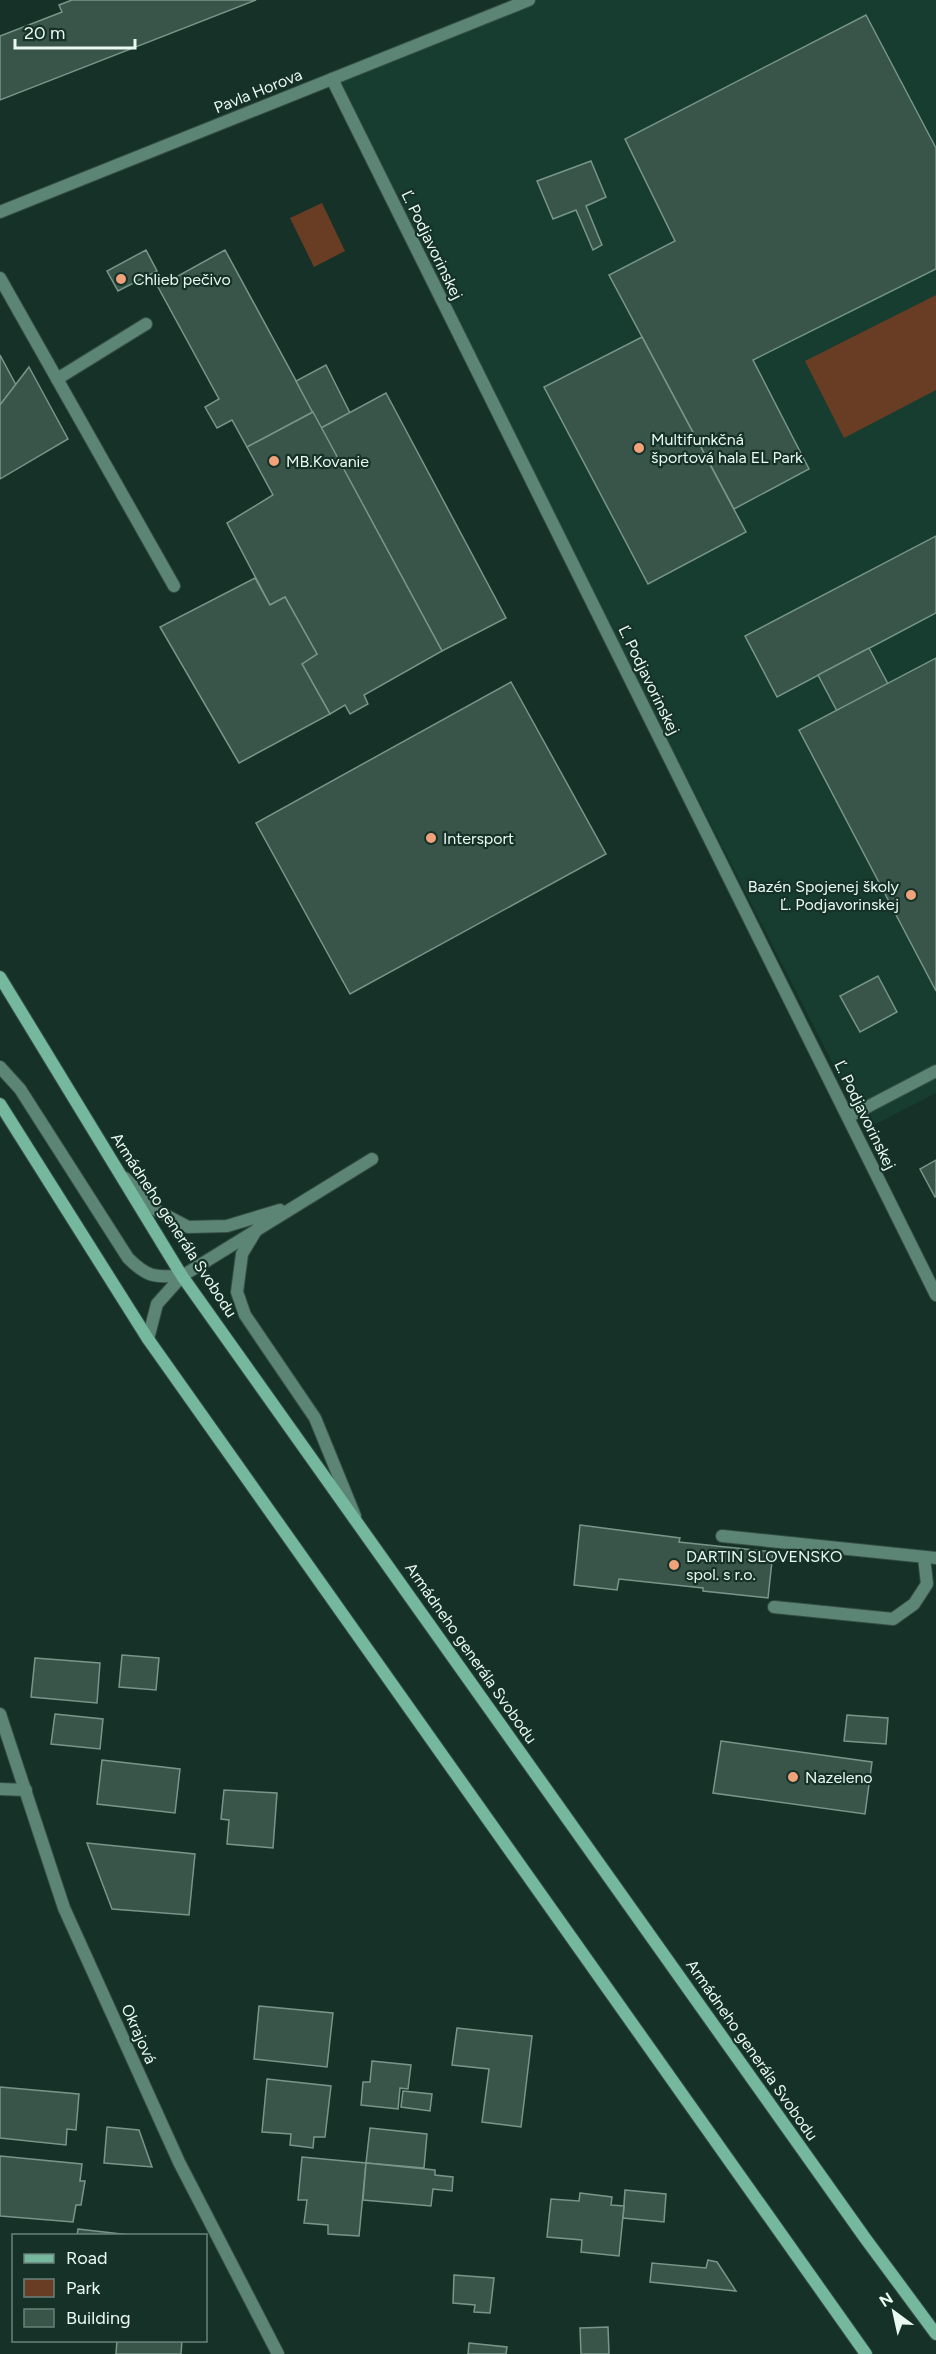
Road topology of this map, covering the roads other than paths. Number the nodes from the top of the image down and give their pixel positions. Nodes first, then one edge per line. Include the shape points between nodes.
1 (529, 0) edge
2 (332, 79) junction
3 (0, 212) edge
4 (0, 278) edge
5 (146, 324) dead end
6 (57, 379) junction
7 (174, 586) dead end
8 (0, 977) edge
9 (0, 1066) edge
10 (936, 1071) edge
11 (0, 1104) edge
12 (848, 1117) junction
13 (372, 1159) dead end
14 (119, 1171) junction
15 (296, 1206) junction
16 (257, 1229) junction
17 (182, 1276) junction
18 (936, 1295) edge
19 (147, 1339) junction
20 (358, 1523) junction
21 (722, 1536) dead end
22 (930, 1558) edge
23 (774, 1607) dead end
24 (0, 1714) edge
25 (0, 1789) edge
26 (26, 1790) junction
27 (936, 2334) edge
28 (278, 2354) edge
29 (866, 2354) edge

1 - 2 street, Pavla Horova
2 - 3 street, Pavla Horova
2 - 12 street, Ľ. Podjavorinskej
4 - 6 street
5 - 6 street
6 - 7 street
8 - 14 street, Armádneho generála Svobodu
9 - 17 street via 20,1089 128,1258 142,1272 160,1277
10 - 12 street
11 - 19 street
12 - 18 street, Ľ. Podjavorinskej
13 - 15 street
14 - 15 street via 156,1210 188,1227 227,1226
14 - 17 street, Armádneho generála Svobodu
15 - 16 street
16 - 17 street
16 - 20 street via 242,1254 237,1292 245,1315 315,1418
17 - 19 street via 157,1304
17 - 20 street, Armádneho generála Svobodu
19 - 29 street
20 - 27 street, Armádneho generála Svobodu
21 - 22 street
22 - 23 street via 927,1584 914,1605 893,1619
24 - 26 street, Okrajová
25 - 26 street
26 - 28 street, Okrajová via 64,1908 179,2162

